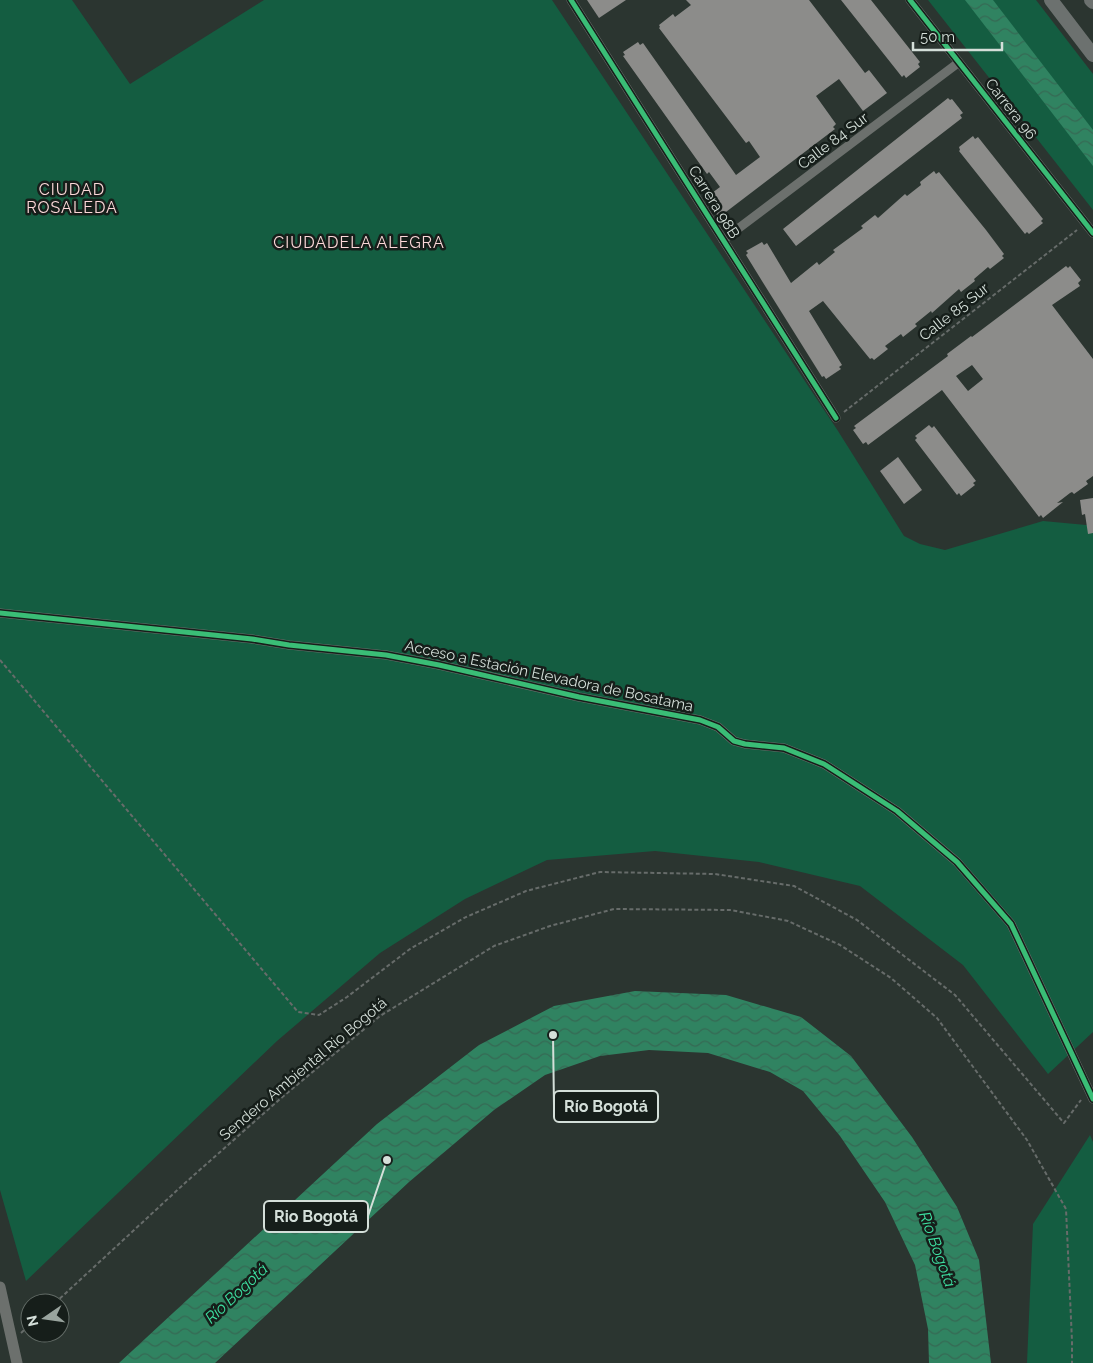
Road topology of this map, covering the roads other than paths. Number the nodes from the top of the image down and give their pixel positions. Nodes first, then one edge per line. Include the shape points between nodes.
1 (571, 0) edge
2 (910, 0) edge
3 (1051, 0) edge
4 (1093, 56) edge
5 (958, 64) junction
6 (1093, 233) edge
7 (723, 240) junction
8 (836, 418) road end
9 (0, 613) edge
10 (1092, 1092) edge
11 (0, 1287) edge
12 (17, 1363) edge

1 - 7 street, Carrera 98B
2 - 5 street, Carrera 96
3 - 4 main road
5 - 6 street, Carrera 96
5 - 7 street, Calle 84 Sur
7 - 8 street, Carrera 98B
9 - 10 street, Acceso a Estación Elevadora de Bosatama via 386,655 579,698 700,720 718,727 734,741 784,748 824,764 897,811 957,862 1011,924
11 - 12 street

